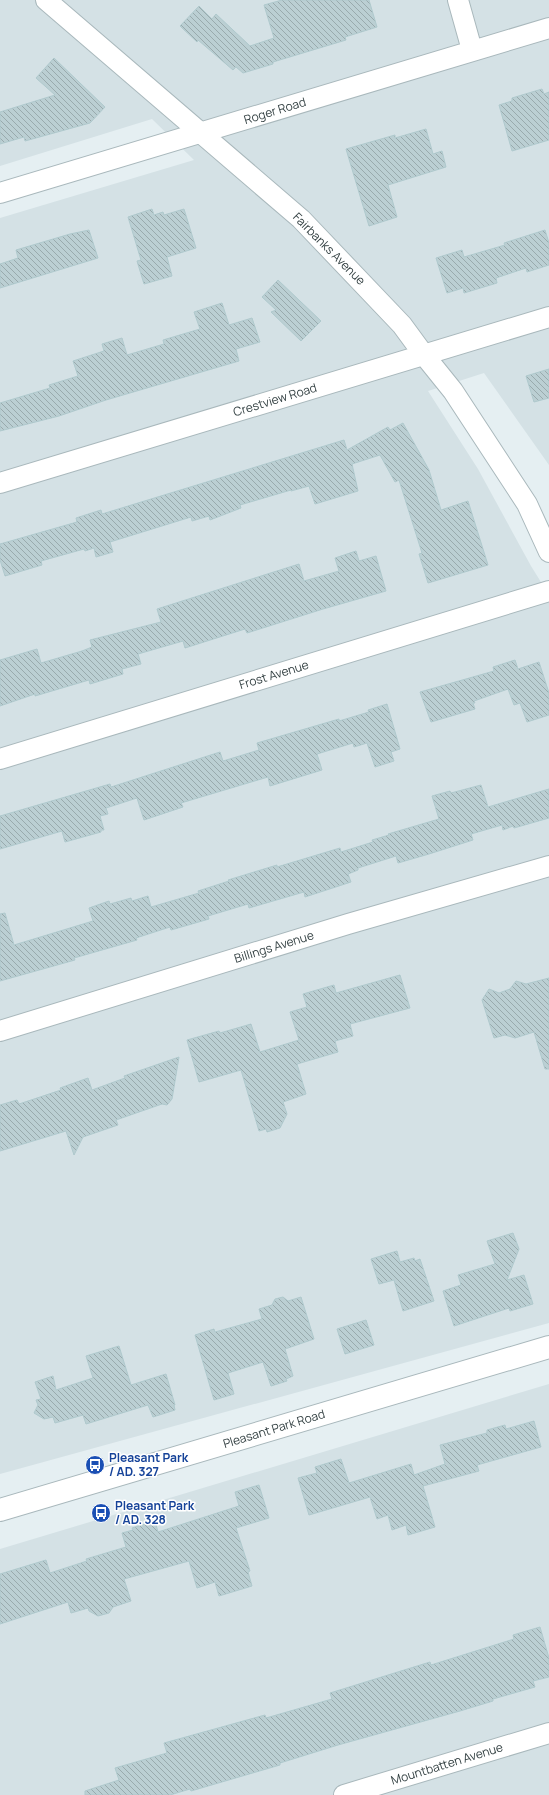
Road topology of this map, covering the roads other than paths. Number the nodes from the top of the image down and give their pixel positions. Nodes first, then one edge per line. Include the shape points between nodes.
1 (46, 0) edge
2 (458, 0) edge
3 (549, 28) edge
4 (472, 50) junction
5 (199, 134) junction
6 (0, 193) edge
7 (549, 317) edge
8 (424, 355) junction
9 (0, 483) edge
10 (549, 552) edge
11 (549, 591) edge
12 (0, 759) edge
13 (549, 866) edge
14 (0, 1031) edge
15 (549, 1347) edge
16 (0, 1510) edge
17 (549, 1733) edge
18 (344, 1795) edge

1 - 5 street, Fairbanks Avenue
2 - 4 street
3 - 4 street, Roger Road
4 - 5 street, Roger Road
5 - 6 street, Roger Road
5 - 8 street, Fairbanks Avenue via 301,219 402,324
7 - 8 street, Crestview Road
8 - 9 street, Crestview Road
8 - 10 street, Fairbanks Avenue via 453,391 527,504
11 - 12 street, Frost Avenue
13 - 14 street, Billings Avenue via 348,924
15 - 16 street, Pleasant Park Road
17 - 18 street, Mountbatten Avenue

